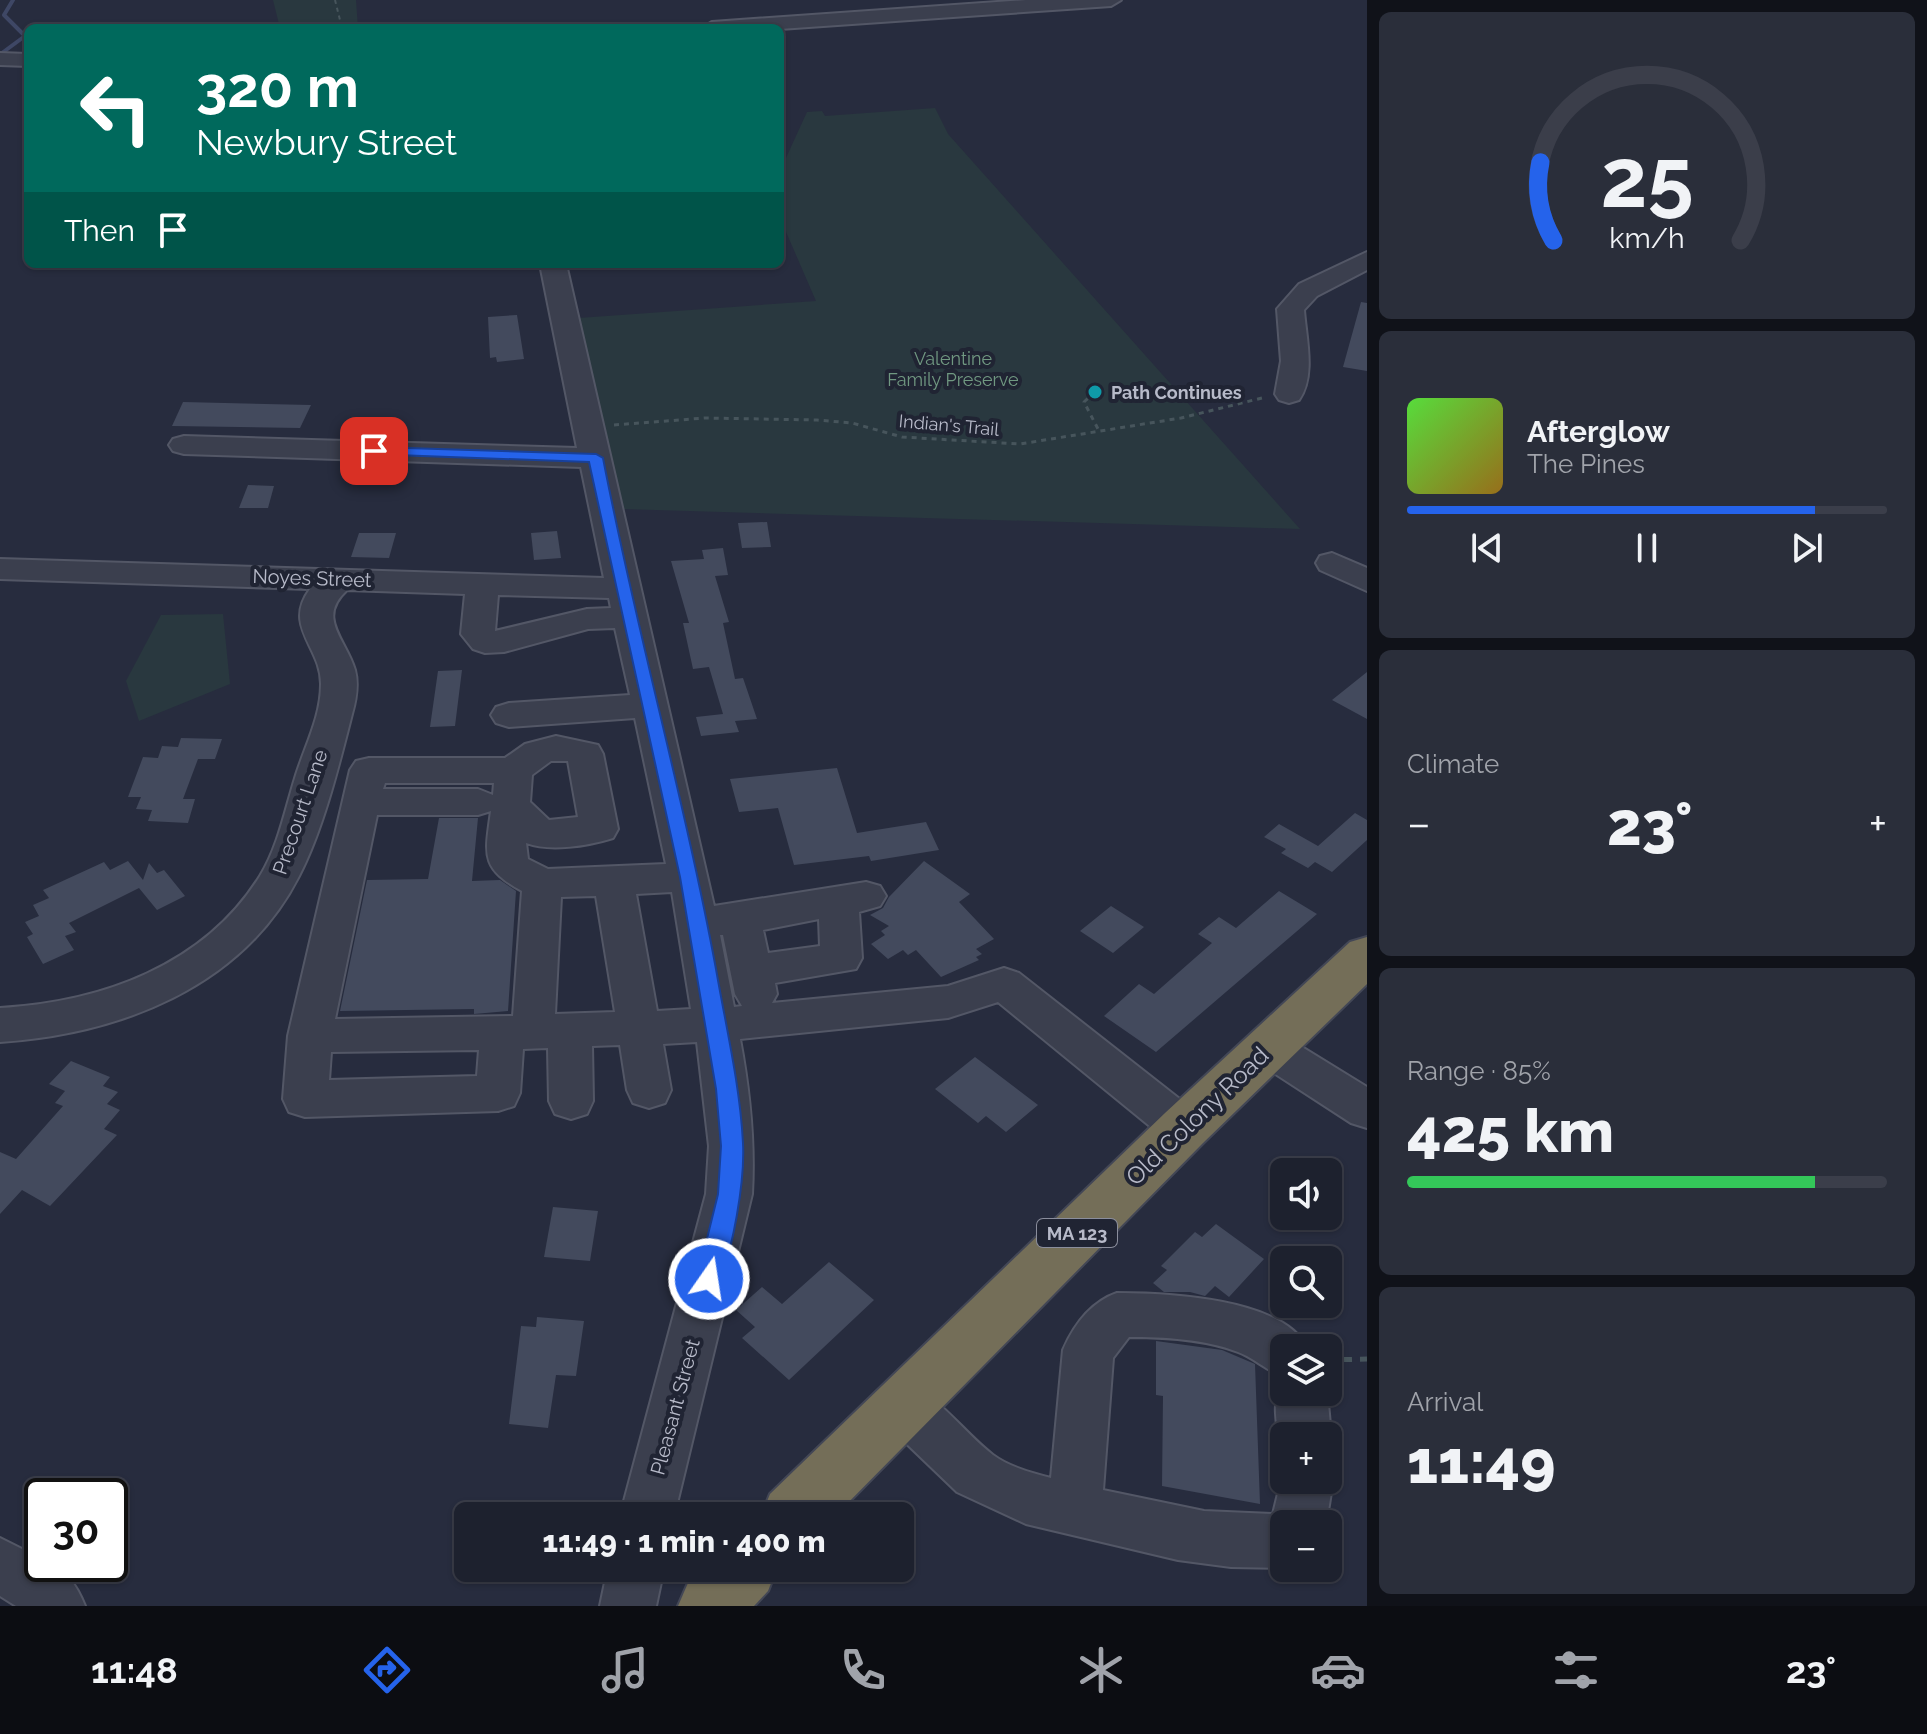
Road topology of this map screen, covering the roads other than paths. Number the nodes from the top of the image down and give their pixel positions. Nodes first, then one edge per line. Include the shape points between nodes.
1 (1111, 0) edge
2 (769, 24) edge
3 (0, 59) edge
4 (24, 60) edge
5 (1367, 260) edge
6 (554, 268) edge
7 (1289, 394) road end
8 (600, 442) junction
9 (184, 445) dead end
10 (1332, 563) dead end
11 (0, 569) edge
12 (341, 578) junction
13 (1367, 581) edge
14 (482, 584) junction
15 (627, 603) junction
16 (651, 705) junction
17 (509, 715) dead end
18 (689, 877) junction
19 (614, 881) junction
20 (542, 884) junction
21 (740, 919) junction
22 (697, 922) junction
23 (1367, 955) edge
24 (841, 958) junction
25 (751, 971) junction
26 (874, 1009) junction
27 (761, 1021) junction
28 (0, 1025) edge
29 (715, 1025) junction
30 (639, 1028) junction
31 (535, 1032) junction
32 (310, 1036) junction
33 (1269, 1048) junction
34 (649, 1090) dead end
35 (571, 1101) dead end
36 (1363, 1114) edge
37 (1184, 1128) junction
38 (1270, 1343) edge
39 (902, 1405) junction
40 (651, 1502) edge
41 (806, 1502) edge
42 (1075, 1509) junction
43 (1270, 1542) edge
44 (0, 1565) edge
45 (633, 1582) edge
46 (57, 1606) edge
47 (628, 1606) edge

1 - 2 street
3 - 4 street
5 - 7 street via 1308,290 1290,309 1295,361
6 - 8 street, Pleasant Street
8 - 9 street
8 - 15 street, Pleasant Street
10 - 13 street
11 - 12 street, Noyes Street
12 - 14 street, Noyes Street
12 - 28 street, Precourt Lane via 319,600 315,614 335,660 337,699 277,881 255,914 200,964 158,987 60,1020
14 - 15 street, Noyes Street
14 - 15 street via 478,634 485,642 587,619
15 - 16 street, Pleasant Street
16 - 17 street
16 - 18 street, Pleasant Street
18 - 19 street
18 - 22 street, Pleasant Street
19 - 20 street
19 - 30 street
20 - 31 street
20 - 32 street via 510,867 500,793 369,770
21 - 22 street
21 - 24 street via 852,898
21 - 25 street
22 - 29 street, Pleasant Street
23 - 33 highway, Old Colony Road / MA 123
24 - 25 street
24 - 26 street via 862,977
25 - 27 street
26 - 27 street
26 - 37 street via 948,1002 1004,984
27 - 29 street
29 - 30 street
29 - 40 street, Pleasant Street via 732,1146 729,1194
30 - 31 street
30 - 34 street
31 - 32 street
31 - 32 street via 498,1093 305,1099
31 - 35 street
33 - 36 street
33 - 37 highway, Old Colony Road / MA 123
37 - 39 highway, Old Colony Road / MA 123
38 - 42 street via 1233,1328 1161,1314 1117,1315 1088,1350
39 - 41 highway, Old Colony Road / MA 123
39 - 42 street via 976,1474 1026,1498
42 - 43 street via 1183,1535 1244,1544
44 - 46 street
45 - 47 street

